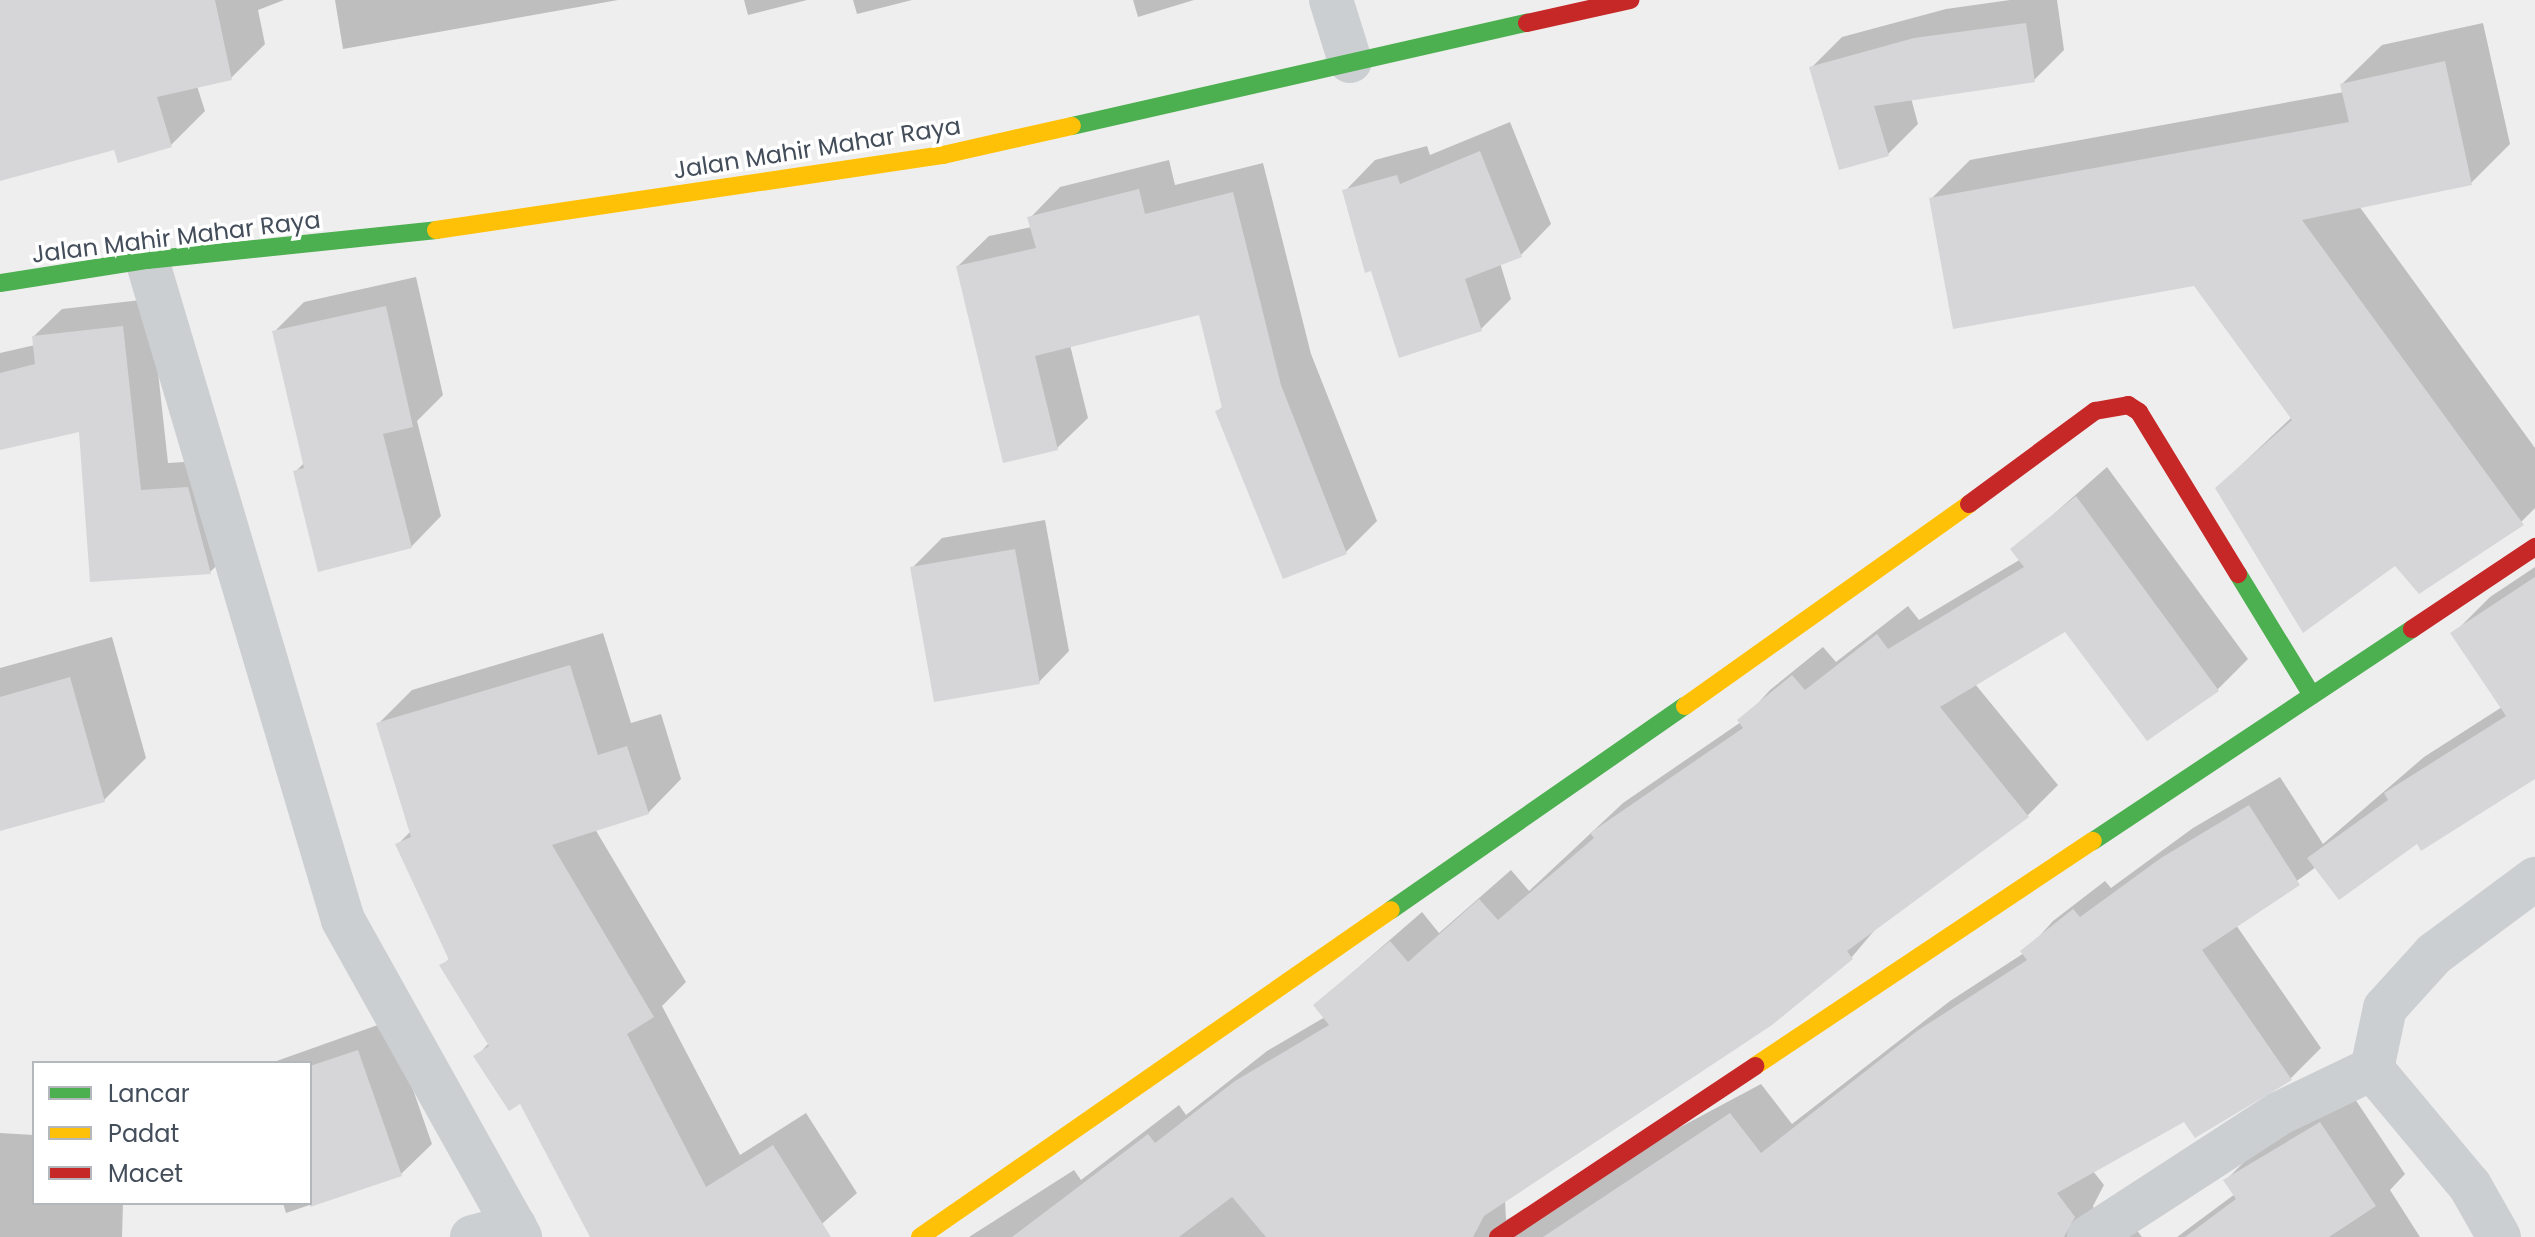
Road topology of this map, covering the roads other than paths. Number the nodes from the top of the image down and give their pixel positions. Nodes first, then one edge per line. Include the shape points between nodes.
1 (1331, 0) edge
2 (1630, 0) edge
3 (1350, 61) junction
4 (147, 260) junction
5 (0, 283) edge
6 (2535, 547) edge
7 (2312, 695) junction
8 (2535, 879) edge
9 (2372, 1069) junction
10 (518, 1232) edge
11 (472, 1237) edge
12 (920, 1237) edge
13 (1498, 1237) edge
14 (2089, 1237) edge
15 (2499, 1237) edge

1 - 3 street
2 - 3 street, Jalan Mahir Mahar Raya
3 - 4 street, Jalan Mahir Mahar Raya via 943,155 383,238
4 - 5 street, Jalan Mahir Mahar Raya
4 - 10 street via 343,920
6 - 7 street
7 - 12 street via 2139,412 2128,405 2095,411 1855,588
7 - 13 street
8 - 9 street via 2434,954 2385,1008
9 - 14 street via 2280,1113
9 - 15 street via 2470,1186
10 - 11 street

